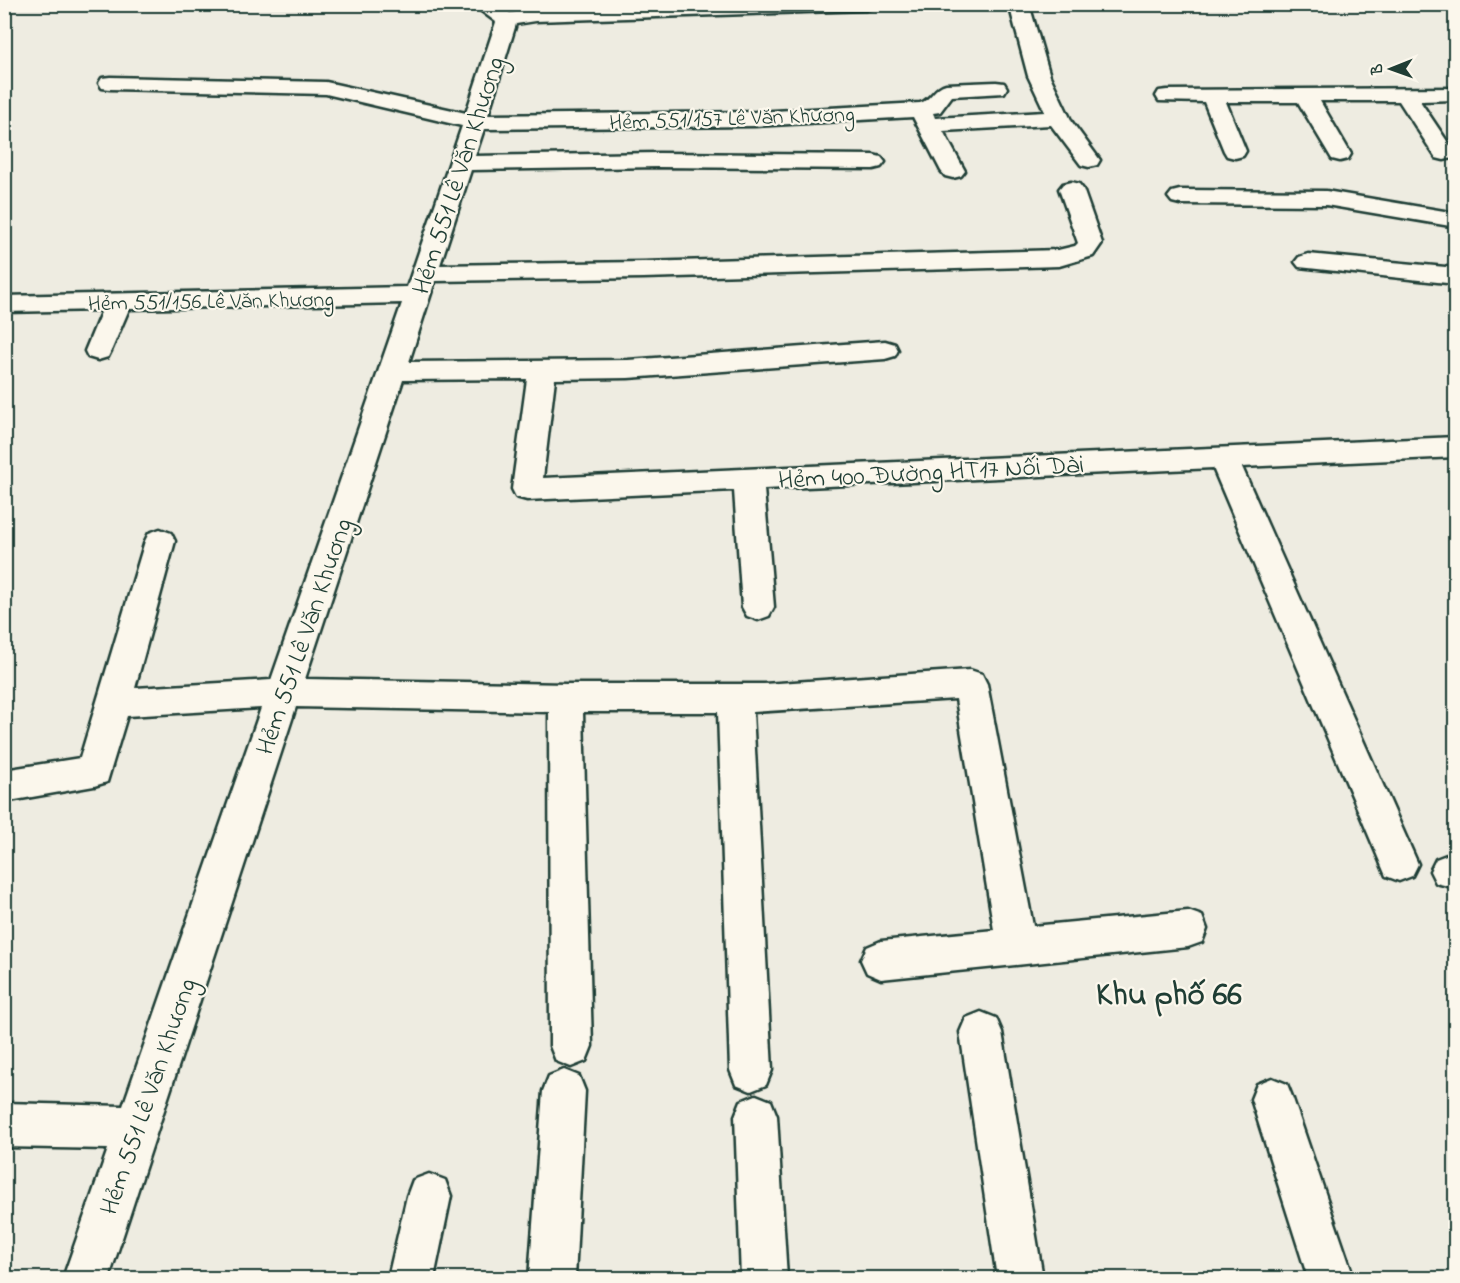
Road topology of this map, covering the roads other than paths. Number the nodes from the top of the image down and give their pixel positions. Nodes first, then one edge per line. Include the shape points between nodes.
1 (865, 4) edge
2 (1019, 4) edge
3 (495, 12) edge
4 (110, 83) dead end
5 (996, 88) dead end
6 (1405, 94) junction
7 (1455, 94) edge
8 (1212, 95) junction
9 (1305, 95) junction
10 (1167, 96) dead end
11 (924, 118) junction
12 (1059, 118) junction
13 (475, 122) junction
14 (1235, 151) dead end
15 (1444, 153) dead end
16 (1340, 154) dead end
17 (1089, 160) dead end
18 (873, 162) dead end
19 (462, 163) junction
20 (953, 171) dead end
21 (1071, 189) dead end
22 (1180, 197) dead end
23 (1455, 220) edge
24 (1308, 262) dead end
25 (1455, 276) edge
26 (422, 284) junction
27 (119, 302) junction
28 (4, 304) edge
29 (885, 350) dead end
30 (98, 351) dead end
31 (542, 369) junction
32 (392, 371) junction
33 (1455, 447) edge
34 (1223, 457) junction
35 (748, 480) junction
36 (160, 541) dead end
37 (758, 607) dead end
38 (284, 693) junction
39 (566, 698) junction
40 (735, 698) junction
41 (114, 703) junction
42 (4, 786) edge
43 (1399, 864) dead end
44 (1188, 929) dead end
45 (1017, 947) junction
46 (881, 960) dead end
47 (981, 1032) dead end
48 (571, 1046) dead end
49 (751, 1070) dead end
50 (564, 1091) dead end
51 (1272, 1100) dead end
52 (756, 1116) dead end
53 (4, 1125) edge
54 (136, 1128) junction
55 (429, 1196) dead end
56 (86, 1278) edge
57 (411, 1278) edge
58 (552, 1278) edge
59 (764, 1278) edge
60 (1020, 1278) edge
61 (1331, 1278) edge

1 - 3 street via 535,15
2 - 12 street via 1039,76
3 - 13 street, Hẻm 551 Lê Văn Khương
4 - 13 street, Hẻm 551/157 Lê Văn Khương via 326,88
5 - 11 street via 946,90
6 - 7 street
6 - 9 street
6 - 15 street
8 - 9 street
8 - 10 street
8 - 14 street
9 - 16 street
11 - 12 street, Hẻm 551/157 Lê Văn Khương
11 - 13 street, Hẻm 551/157 Lê Văn Khương
11 - 20 street
12 - 17 street
13 - 19 street, Hẻm 551 Lê Văn Khương
18 - 19 street
19 - 26 street, Hẻm 551 Lê Văn Khương
21 - 26 street, Hẻm 551/156 Lê Văn Khương via 1090,243 1084,251 1059,258 643,270
22 - 23 street via 1326,198
24 - 25 street
26 - 27 street, Hẻm 551/156 Lê Văn Khương
26 - 32 street, Hẻm 551 Lê Văn Khương
27 - 28 street, Hẻm 551/156 Lê Văn Khương
27 - 30 street
29 - 31 street via 628,369
31 - 32 street
31 - 35 street, Hẻm 400 Đường HT17 Nối Dài via 527,489
32 - 38 street, Hẻm 551 Lê Văn Khương
33 - 34 street, Hẻm 400 Đường HT17 Nối Dài
34 - 35 street, Hẻm 400 Đường HT17 Nối Dài
34 - 43 street
35 - 37 street
36 - 41 street
38 - 39 street
38 - 41 street
38 - 54 street, Hẻm 551 Lê Văn Khương
39 - 40 street
39 - 48 street
40 - 45 street via 970,684
40 - 49 street
41 - 42 street via 94,771
44 - 45 street
45 - 46 street
47 - 60 street
50 - 58 street
51 - 61 street
52 - 59 street
53 - 54 street
54 - 56 street, Hẻm 551 Lê Văn Khương
55 - 57 street

